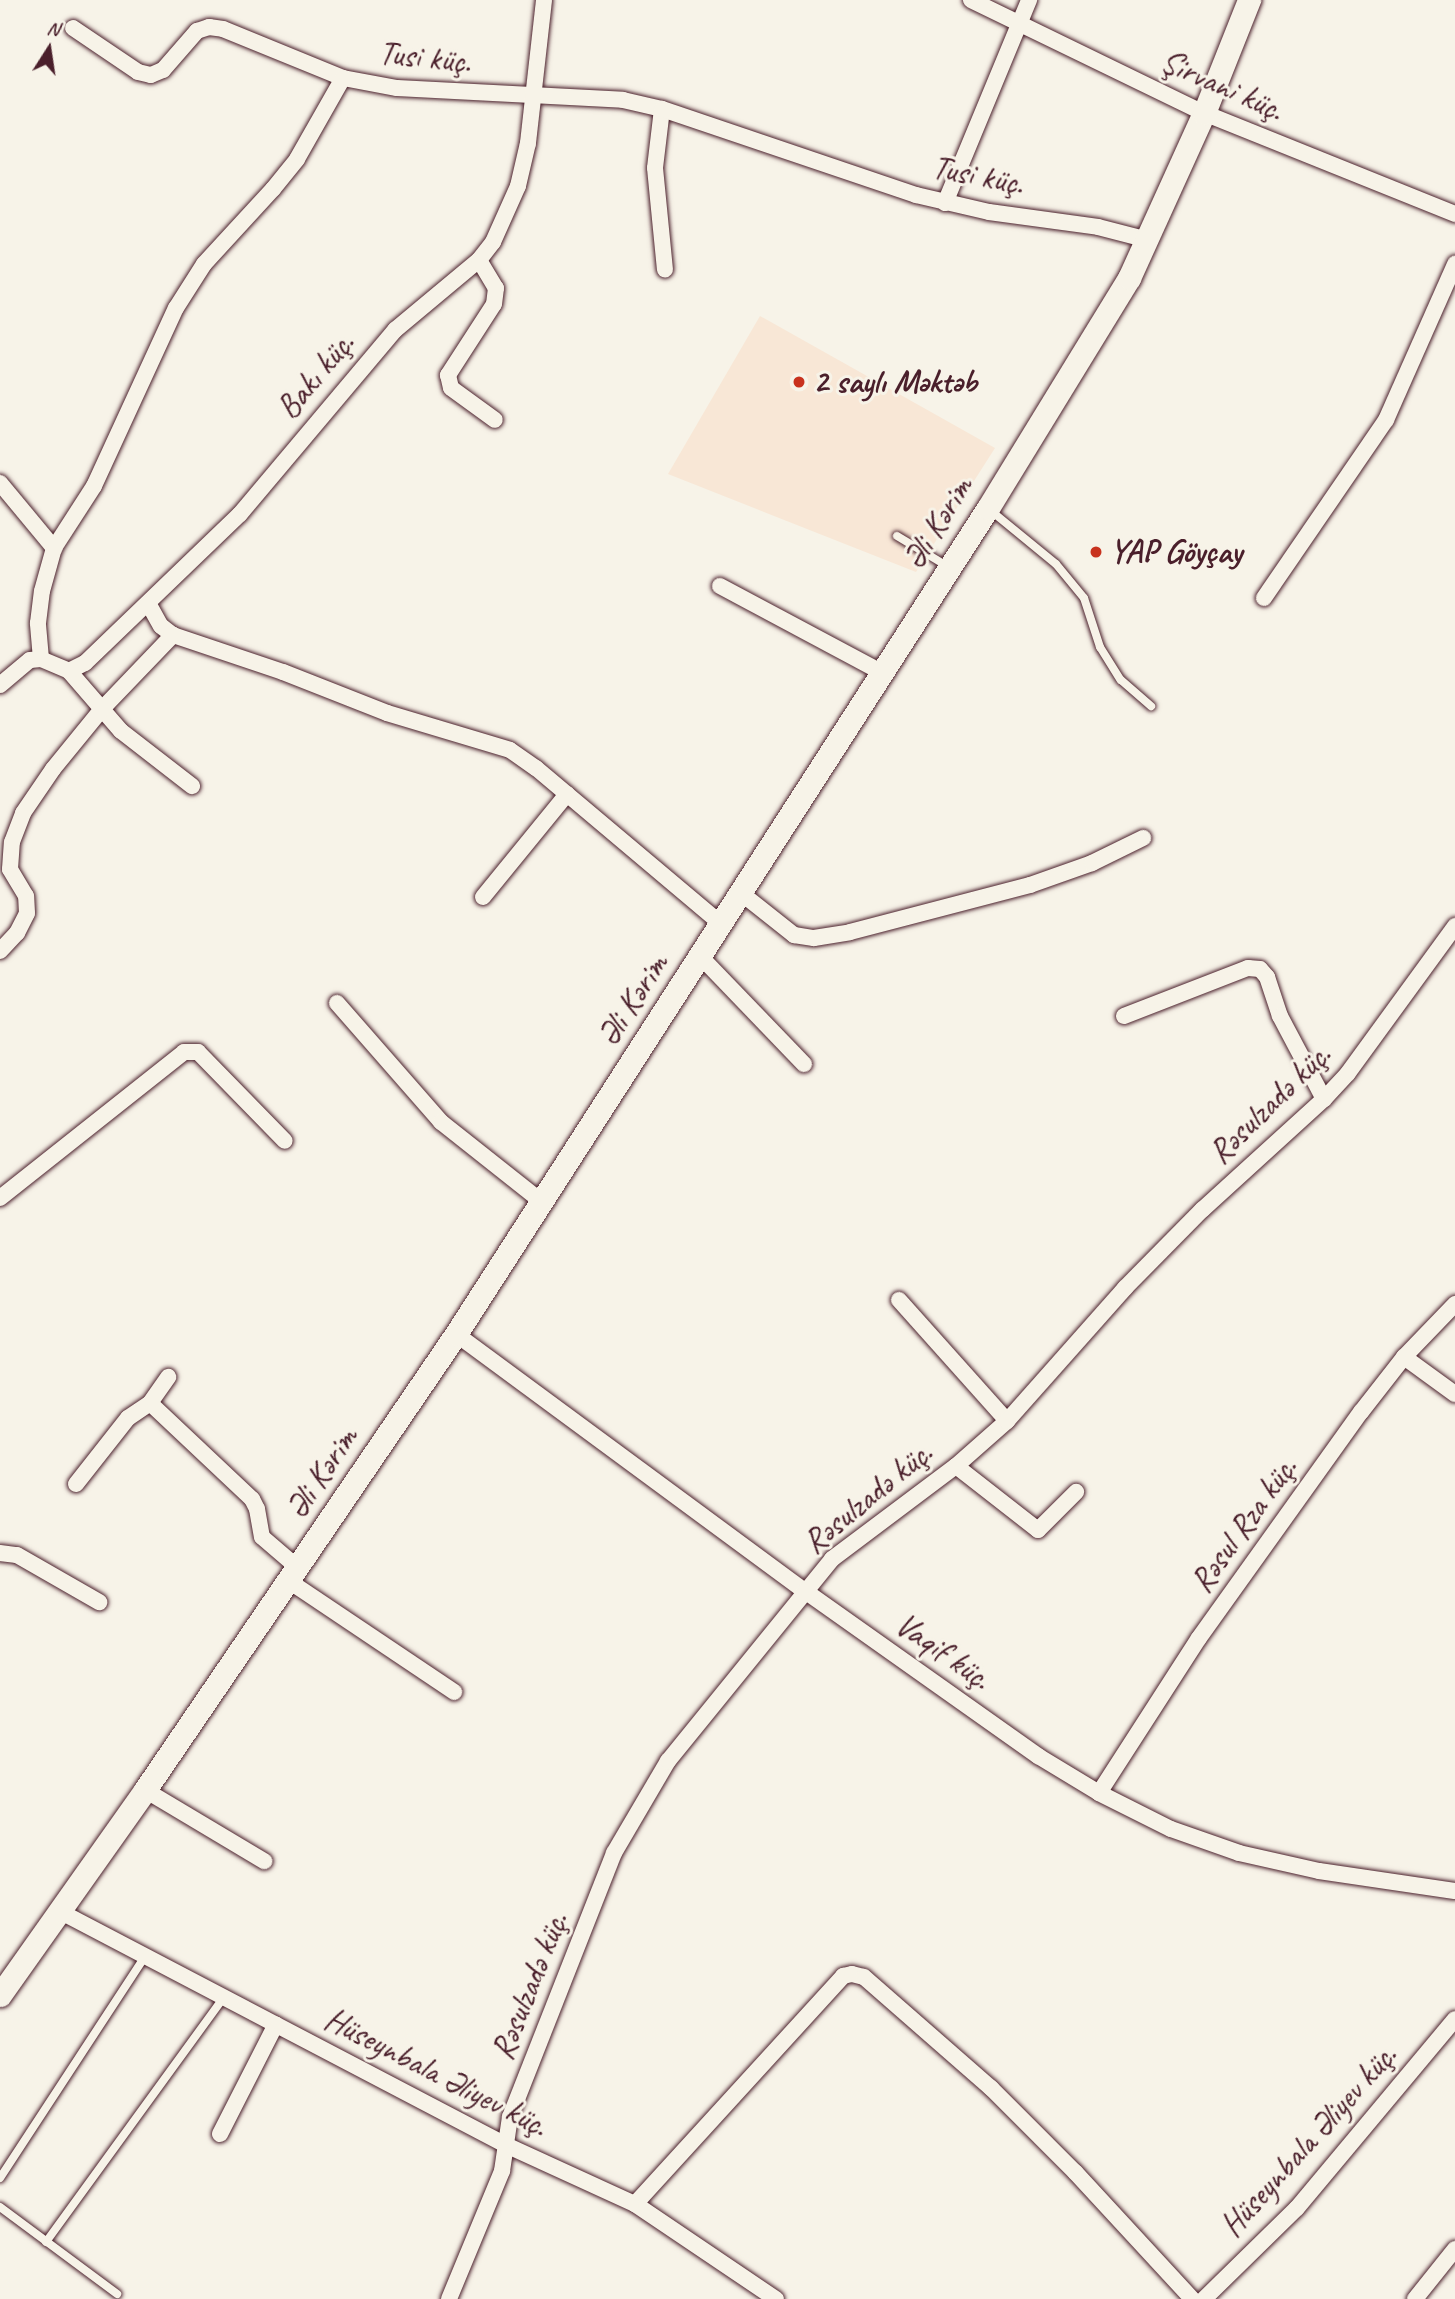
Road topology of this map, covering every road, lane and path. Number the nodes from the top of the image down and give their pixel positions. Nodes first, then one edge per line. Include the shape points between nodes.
1 (544, 0) edge
2 (971, 0) edge
3 (1029, 0) edge
4 (1249, 0) edge
5 (1018, 26) junction
6 (73, 28) dead end
7 (343, 78) junction
8 (534, 97) junction
9 (662, 109) junction
10 (1204, 113) junction
11 (946, 202) junction
12 (1455, 214) edge
13 (1148, 240) junction
14 (479, 260) junction
15 (1455, 264) edge
16 (665, 271) dead end
17 (495, 421) dead end
18 (0, 483) edge
19 (988, 508) junction
20 (897, 536) dead end
21 (54, 548) junction
22 (950, 567) junction
23 (720, 586) dead end
24 (1264, 598) dead end
25 (148, 603) junction
26 (173, 635) junction
27 (41, 659) junction
28 (69, 671) junction
29 (883, 673) junction
30 (0, 685) edge
31 (1151, 706) dead end
32 (102, 709) junction
33 (192, 786) dead end
34 (567, 794) junction
35 (1143, 838) dead end
36 (741, 893) junction
37 (484, 897) dead end
38 (721, 924) junction
39 (1455, 926) edge
40 (0, 951) edge
41 (701, 956) junction
42 (337, 1003) dead end
43 (1124, 1016) dead end
44 (804, 1064) dead end
45 (1324, 1100) junction
46 (285, 1142) dead end
47 (0, 1198) edge
48 (542, 1202) junction
49 (899, 1300) dead end
50 (1455, 1304) edge
51 (456, 1334) junction
52 (1404, 1357) junction
53 (169, 1377) dead end
54 (1455, 1394) edge
55 (150, 1404) junction
56 (1007, 1421) junction
57 (956, 1466) junction
58 (76, 1484) dead end
59 (1076, 1492) dead end
60 (0, 1553) edge
61 (293, 1574) junction
62 (805, 1591) junction
63 (99, 1602) dead end
64 (454, 1692) dead end
65 (145, 1790) junction
66 (1099, 1793) junction
67 (264, 1861) dead end
68 (1455, 1891) edge
69 (61, 1912) junction
70 (145, 1956) junction
71 (0, 1995) edge
72 (224, 1997) junction
73 (1455, 2019) edge
74 (275, 2024) junction
75 (220, 2134) dead end
76 (506, 2145) junction
77 (0, 2178) edge
78 (635, 2204) junction
79 (0, 2207) edge
80 (46, 2242) junction
81 (1455, 2249) edge
82 (117, 2294) dead end
83 (449, 2299) edge
84 (776, 2299) edge
85 (1192, 2299) edge
86 (1204, 2299) edge
87 (1415, 2299) edge

1 - 8 street, Bakı küç.
2 - 5 street, Şirvani küç.
3 - 5 street
4 - 10 main road, Əli Kərim
5 - 10 street, Şirvani küç.
5 - 11 street
6 - 7 street via 138,72 151,75 163,70 197,31 209,27
7 - 8 street, Tusi küç. via 397,88
7 - 21 street, Tusi küç. via 297,159 204,264 176,308 94,486
8 - 9 street, Tusi küç. via 601,98
8 - 14 street, Bakı küç. via 518,187
9 - 11 street, Tusi küç.
9 - 16 street via 655,168
10 - 12 street, Şirvani küç.
10 - 13 main road, Əli Kərim
11 - 13 street, Tusi küç. via 1098,227
13 - 19 main road, Əli Kərim
14 - 17 street via 496,288 494,304 448,375 451,388
14 - 25 street, Bakı küç. via 395,330 240,514
15 - 24 street via 1386,420
18 - 21 street
19 - 22 main road, Əli Kərim
19 - 31 lane via 1056,564 1084,598 1100,647 1121,680
20 - 22 lane
21 - 27 street, Tusi küç. via 38,623
22 - 29 main road, Əli Kərim
23 - 29 street
25 - 26 street via 161,626
25 - 28 street, Bakı küç. via 85,663
26 - 32 street
26 - 34 street via 387,713 510,750
27 - 28 street
27 - 30 street via 30,660
28 - 32 street
29 - 36 main road, Əli Kərim
32 - 33 street via 121,731
32 - 40 street via 23,813 12,842 10,869 26,896 27,913
34 - 37 street
34 - 38 street
35 - 36 street via 1030,885 814,938 794,935
36 - 38 main road, Əli Kərim
38 - 41 main road, Əli Kərim
39 - 45 street, Rəsulzadə küç.
41 - 44 street
41 - 48 main road, Əli Kərim
42 - 48 street via 441,1122
43 - 45 street via 1248,968 1260,969
45 - 56 street, Rəsulzadə küç. via 1202,1210 1125,1288
46 - 47 street via 198,1052 184,1052
48 - 51 main road, Əli Kərim
49 - 56 street
50 - 52 street, Rəsul Rza küç.
51 - 61 main road, Əli Kərim
51 - 62 street, Vaqif küç.
52 - 54 street
52 - 66 street, Rəsul Rza küç. via 1199,1638
53 - 55 street
55 - 58 street via 128,1418
55 - 61 street via 252,1499 262,1537
56 - 57 street, Rəsulzadə küç.
57 - 59 street via 1038,1530
57 - 62 street, Rəsulzadə küç. via 832,1559
60 - 63 street via 18,1556
61 - 64 street
61 - 65 main road, Əli Kərim
62 - 66 street, Vaqif küç. via 1038,1756
62 - 76 street, Rəsulzadə küç. via 668,1761 629,1822 510,2117
65 - 67 street
65 - 69 main road, Əli Kərim
66 - 68 street, Vaqif küç. via 1171,1829 1239,1853 1320,1871
69 - 70 street, Hüseynbala Əliyev küç.
69 - 71 main road, Əli Kərim
70 - 72 street, Hüseynbala Əliyev küç.
70 - 77 lane
72 - 74 street, Hüseynbala Əliyev küç.
72 - 80 lane
73 - 86 street, Hüseynbala Əliyev küç. via 1297,2208
74 - 75 street
74 - 76 street, Hüseynbala Əliyev küç.
76 - 78 street, Hüseynbala Əliyev küç.
76 - 83 street, Rəsulzadə küç. via 502,2171
78 - 84 street, Hüseynbala Əliyev küç.
78 - 85 street via 842,1976 852,1974 864,1977 991,2088
79 - 80 lane
80 - 82 lane
81 - 87 street

